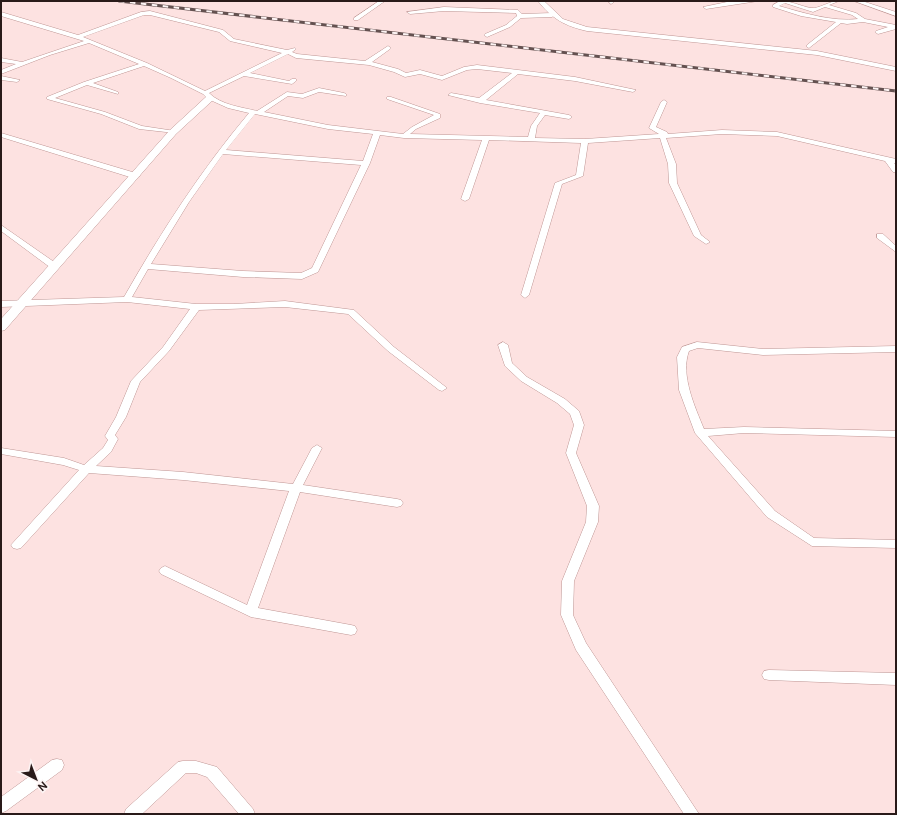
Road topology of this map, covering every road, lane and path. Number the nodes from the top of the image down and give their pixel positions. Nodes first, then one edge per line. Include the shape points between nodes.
1 (382, 1) edge
2 (542, 1) edge
3 (755, 1) edge
4 (785, 1) edge
5 (836, 1) edge
6 (857, 1) edge
7 (731, 2) edge
8 (826, 6) junction
9 (706, 7) dead end
10 (410, 12) dead end
11 (1, 14) edge
12 (896, 14) edge
13 (552, 15) junction
14 (520, 16) junction
15 (356, 19) dead end
16 (862, 20) junction
17 (840, 21) junction
18 (896, 27) edge
19 (878, 32) dead end
20 (487, 35) dead end
21 (78, 37) junction
22 (88, 42) junction
23 (809, 46) dead end
24 (388, 48) dead end
25 (291, 50) junction
26 (1, 60) edge
27 (367, 63) junction
28 (23, 64) junction
29 (145, 64) junction
30 (896, 68) edge
31 (1, 72) edge
32 (518, 72) junction
33 (244, 74) junction
34 (1, 78) edge
35 (18, 80) dead end
36 (294, 80) dead end
37 (86, 84) junction
38 (633, 90) dead end
39 (116, 93) dead end
40 (451, 95) dead end
41 (207, 96) junction
42 (344, 96) dead end
43 (389, 98) dead end
44 (480, 101) junction
45 (664, 102) dead end
46 (544, 112) junction
47 (255, 113) junction
48 (569, 117) dead end
49 (173, 132) junction
50 (377, 133) junction
51 (1, 135) edge
52 (665, 135) junction
53 (404, 136) junction
54 (486, 138) junction
55 (531, 140) junction
56 (585, 141) junction
57 (222, 152) junction
58 (887, 159) junction
59 (896, 161) edge
60 (366, 163) junction
61 (896, 170) edge
62 (136, 176) junction
63 (465, 199) dead end
64 (1, 228) edge
65 (880, 236) dead end
66 (706, 242) dead end
67 (896, 250) edge
68 (54, 266) junction
69 (146, 266) junction
70 (525, 295) dead end
71 (127, 299) junction
72 (22, 303) junction
73 (1, 304) edge
74 (196, 307) junction
75 (1, 327) edge
76 (502, 345) dead end
77 (896, 349) edge
78 (442, 388) dead end
79 (700, 433) junction
80 (896, 434) edge
81 (316, 448) dead end
82 (1, 451) edge
83 (86, 469) junction
84 (296, 488) junction
85 (397, 503) dead end
86 (896, 544) edge
87 (17, 545) dead end
88 (166, 571) dead end
89 (251, 612) junction
90 (351, 630) dead end
91 (769, 675) dead end
92 (896, 679) edge
93 (57, 765) dead end
94 (1, 806) edge
95 (131, 814) edge
96 (248, 814) edge
97 (692, 814) edge

1 - 15 street
2 - 13 street
3 - 7 street
4 - 8 street via 813,10
4 - 17 street via 775,6
5 - 8 street
6 - 12 street
7 - 9 street
8 - 16 street via 854,14
10 - 14 street via 478,9 518,12
11 - 21 street
13 - 14 street
13 - 30 street via 564,24 587,28 817,53
14 - 20 street via 508,26
16 - 17 street
16 - 18 street
17 - 23 street
18 - 19 street
21 - 22 street
21 - 25 street via 143,13 150,13 221,31 232,40
22 - 28 street
22 - 29 street
24 - 27 street
25 - 27 street via 296,56
25 - 33 street
26 - 28 street
27 - 32 street via 398,70 405,75 420,72 442,78 466,68 477,67
28 - 31 street
29 - 37 street
29 - 41 street
32 - 38 street
32 - 44 street
33 - 36 street via 290,83
33 - 41 street
34 - 35 street
37 - 39 street
37 - 49 street via 49,98 103,113 141,128
40 - 44 street
41 - 47 street via 230,107
41 - 49 main road
42 - 47 street via 319,90 303,96 287,94
43 - 53 street via 437,114 438,117 414,128
44 - 46 street
45 - 52 street via 652,128
46 - 48 street
46 - 55 street via 534,126
47 - 50 street via 328,127
47 - 57 street
49 - 62 main road
50 - 53 street
50 - 60 street
51 - 62 street
52 - 56 street
52 - 58 street via 722,132 777,134
52 - 66 street via 674,176 673,183 698,236
53 - 54 street
54 - 55 street
54 - 63 street
55 - 56 street
56 - 70 street via 579,176 559,184
57 - 60 street
57 - 69 street via 187,199
58 - 59 street
58 - 61 street
60 - 69 street via 315,270 310,274 243,274
62 - 68 main road
64 - 68 street
65 - 67 street
68 - 72 main road
69 - 71 street
71 - 72 street
71 - 74 street
72 - 73 street
72 - 75 main road
74 - 78 street via 285,304 350,312 391,349
74 - 83 street via 166,349 136,381 110,436 113,439 110,446
76 - 97 street via 508,364 524,379 561,401 575,413 579,425 571,453 593,506 592,522 568,582 567,615 581,646
77 - 79 street via 763,352 697,345 685,348 682,356 684,390
79 - 80 street via 744,430
79 - 86 street via 771,514 812,542
81 - 84 street
82 - 83 street via 64,462
83 - 84 street
83 - 87 street
84 - 85 street
84 - 89 street
88 - 89 street
89 - 90 street
91 - 92 street
93 - 94 street
95 - 96 street via 183,768 196,767 212,772

